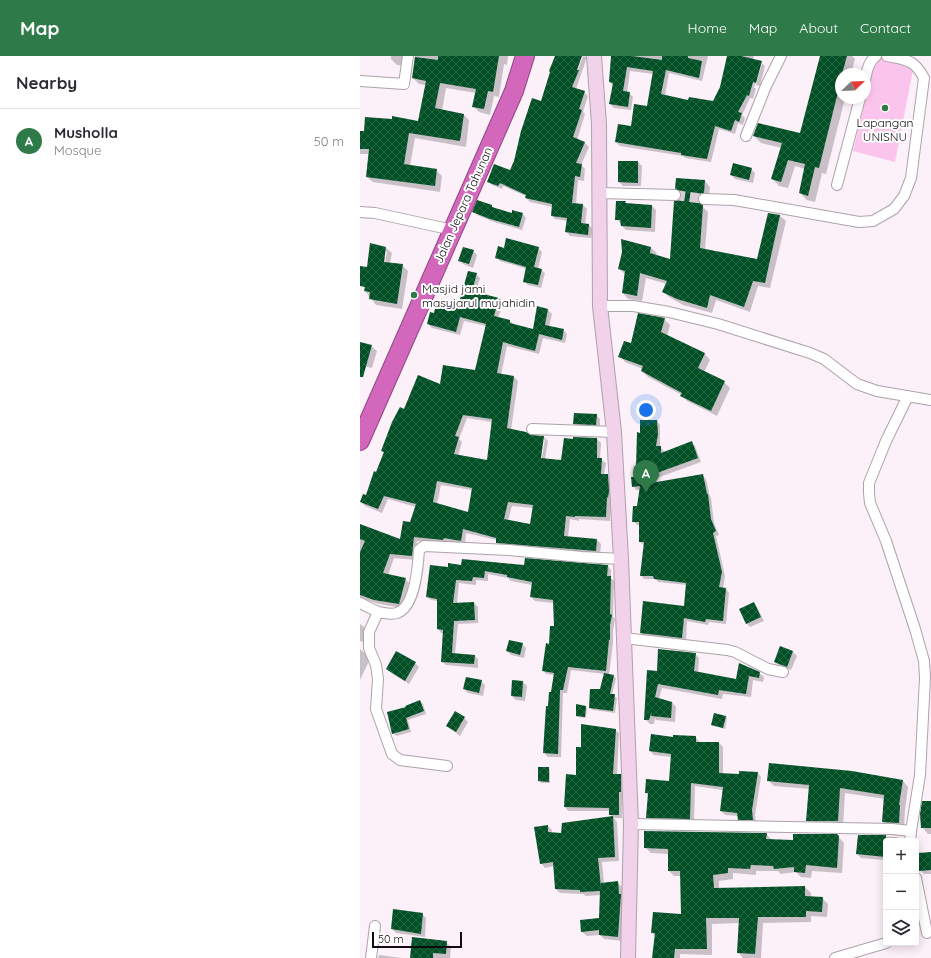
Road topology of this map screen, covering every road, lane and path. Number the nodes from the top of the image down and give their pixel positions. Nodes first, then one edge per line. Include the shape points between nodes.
1 (408, 56) edge
2 (525, 56) edge
3 (594, 56) edge
4 (781, 56) edge
5 (876, 56) edge
6 (887, 56) edge
7 (868, 68) edge
8 (360, 81) edge
9 (858, 104) edge
10 (746, 136) dead end
11 (837, 185) dead end
12 (599, 193) junction
13 (675, 195) tunnel mouth
14 (704, 199) tunnel mouth
15 (360, 212) edge
16 (453, 230) junction
17 (600, 306) junction
18 (908, 396) junction
19 (931, 400) edge
20 (532, 429) dead end
21 (614, 432) junction
22 (360, 441) edge
23 (621, 559) junction
24 (360, 603) edge
25 (378, 612) junction
26 (624, 638) junction
27 (783, 672) dead end
28 (447, 766) dead end
29 (631, 824) junction
30 (911, 836) edge
31 (919, 890) edge
32 (375, 926) dead end
33 (929, 932) edge
34 (919, 934) edge
35 (883, 944) edge
36 (371, 958) edge
37 (628, 958) edge
38 (835, 958) edge

1 - 8 street via 404,84
2 - 16 highway, Jalan Jepara Tahunan via 514,91
3 - 12 main road via 599,124
4 - 10 street
5 - 7 street
6 - 14 street via 911,61 919,68 924,78 911,178 904,196 894,209 873,221 859,222 734,200
9 - 11 street
12 - 13 street
12 - 17 main road
15 - 16 street
16 - 22 highway, Jalan Jepara Tahunan
17 - 18 street via 669,312 718,324 824,359 857,384 877,391
17 - 21 main road
18 - 19 street
18 - 30 street via 886,441 869,483 868,492 924,661 920,775
20 - 21 street
21 - 23 main road
23 - 25 street via 424,546 419,550 411,598 406,607 397,613
23 - 26 main road
24 - 25 street
25 - 28 street via 369,632 369,648 378,679 376,709 392,754 400,760
26 - 27 street via 727,650 768,669
26 - 29 main road
29 - 30 street
29 - 37 main road
31 - 33 street
32 - 36 street
33 - 34 street
35 - 38 street

